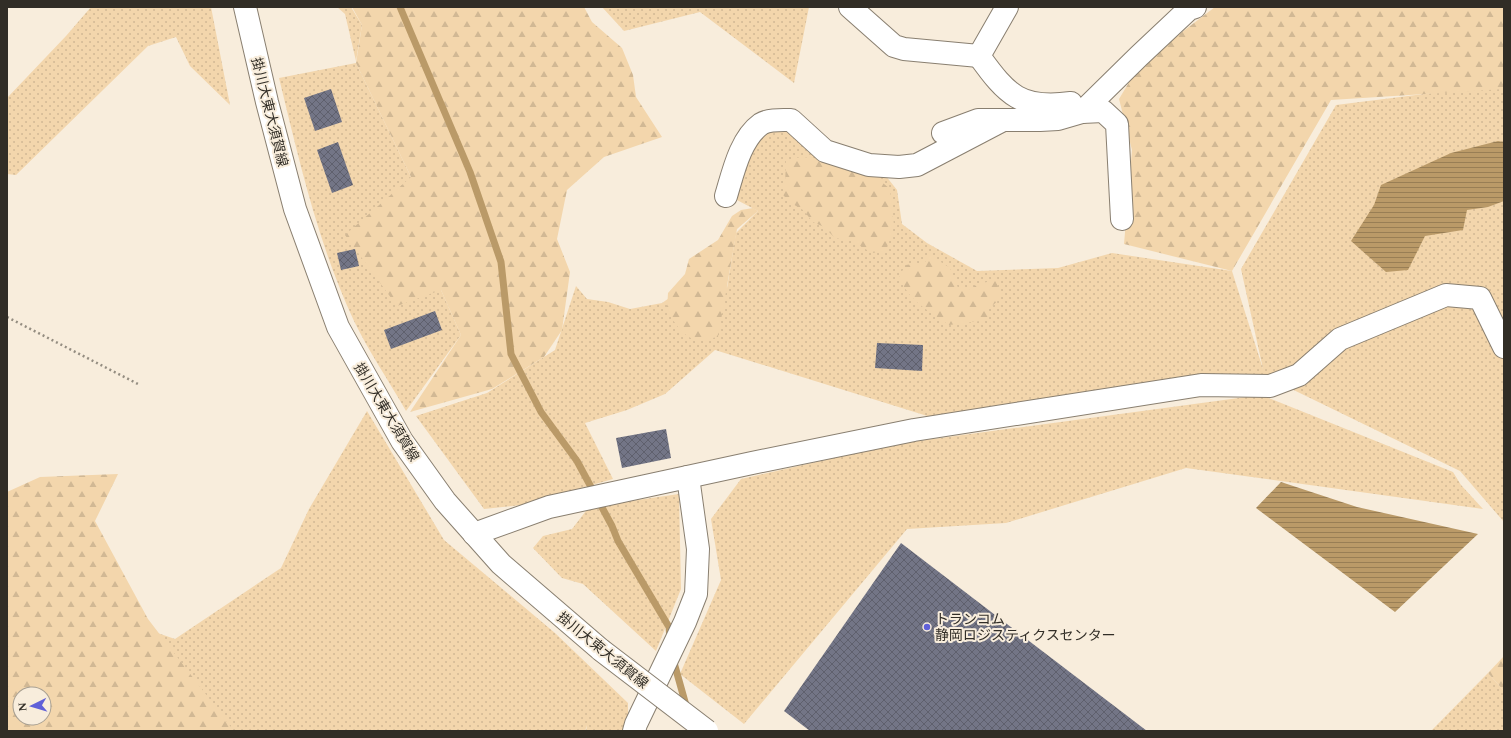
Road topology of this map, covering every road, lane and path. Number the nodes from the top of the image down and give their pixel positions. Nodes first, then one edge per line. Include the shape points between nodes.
1 (245, 7) edge
2 (850, 7) edge
3 (1007, 7) edge
4 (1195, 7) edge
5 (979, 56) junction
6 (1088, 106) junction
7 (1003, 120) junction
8 (944, 133) dead end
9 (726, 196) dead end
10 (1122, 219) dead end
11 (7, 317) edge
12 (1504, 347) edge
13 (138, 384) dead end
14 (688, 477) junction
15 (474, 534) junction
16 (634, 731) edge
17 (707, 731) edge

1 - 15 street, 掛川大東大須賀線 via 295,209 338,327 402,441 445,501
2 - 5 street via 894,46
3 - 5 street
4 - 6 street via 1189,9 1146,48
5 - 6 street via 1012,96 1048,106
6 - 7 street via 1052,119
6 - 10 street via 1103,111 1117,124
7 - 8 street via 978,120
7 - 9 street via 917,165 899,167 869,165 824,151 791,120 776,120 762,124 744,145
11 - 13 path
12 - 14 street via 1480,298 1446,295 1340,340 1299,375 1270,386 1201,385 938,426
14 - 15 street via 549,508
14 - 16 street via 698,550 696,594
15 - 17 street, 掛川大東大須賀線, bridge via 501,564 602,650

